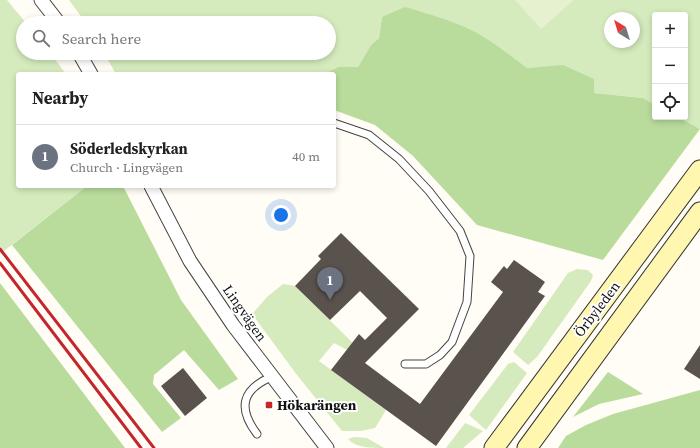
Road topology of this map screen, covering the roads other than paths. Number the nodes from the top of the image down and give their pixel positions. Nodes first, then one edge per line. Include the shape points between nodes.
1 (41, 0) edge
2 (54, 16) edge
3 (83, 60) edge
4 (91, 72) edge
5 (336, 124) edge
6 (700, 170) edge
7 (152, 188) edge
8 (700, 212) edge
9 (405, 364) dead end
10 (271, 378) junction
11 (257, 434) dead end
12 (327, 448) edge
13 (494, 448) edge
14 (527, 448) edge

1 - 2 street
3 - 4 street
5 - 9 lane via 369,135 399,159 429,191 460,231 470,256 467,302 452,342 440,355 426,364
6 - 13 main road, Örbyleden
7 - 10 street, Lingvägen via 190,261
8 - 14 main road, Örbyleden
10 - 11 lane via 255,387 246,397 244,408 247,420
10 - 12 street, Lingvägen

